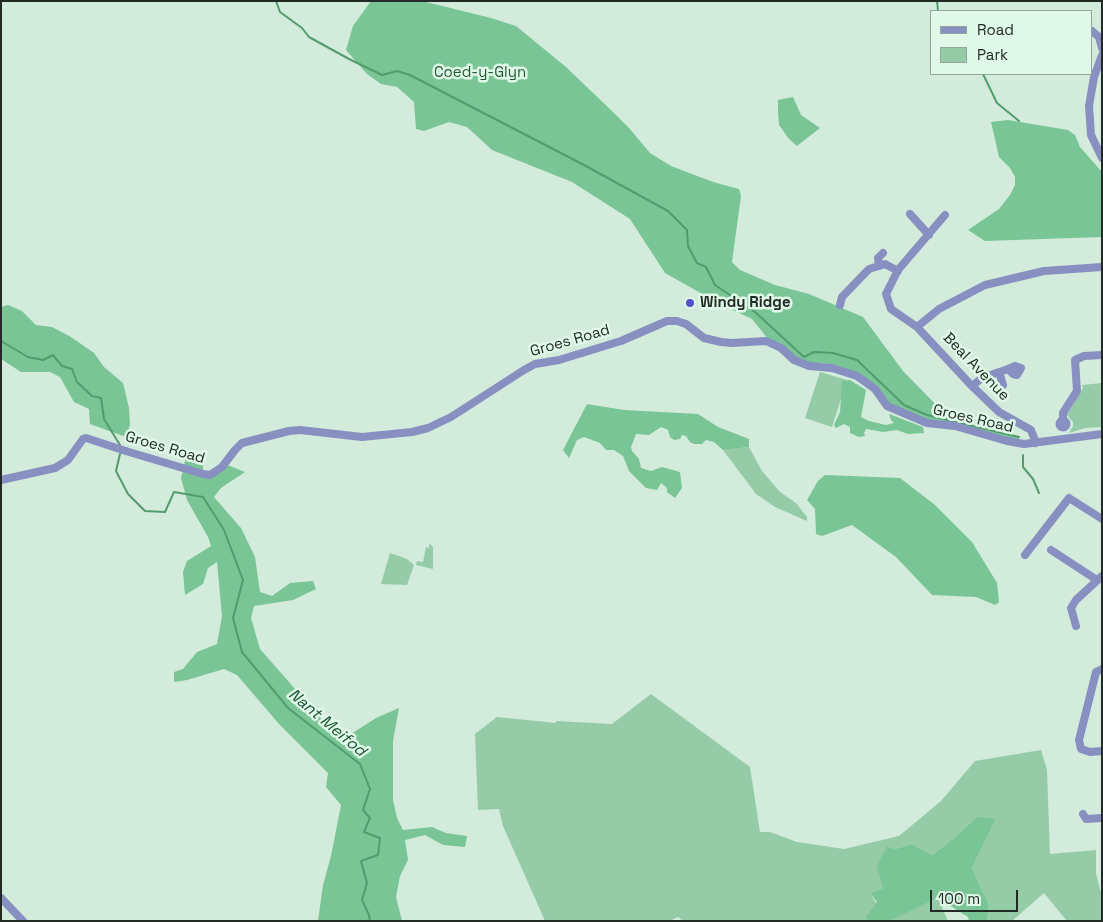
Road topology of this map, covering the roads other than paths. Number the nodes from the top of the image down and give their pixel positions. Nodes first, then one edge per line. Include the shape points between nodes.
1 (1093, 32) edge
2 (1102, 48) edge
3 (1102, 55) edge
4 (1102, 158) edge
5 (910, 214) dead end
6 (945, 214) dead end
7 (929, 235) junction
8 (883, 253) dead end
9 (879, 266) junction
10 (1102, 267) edge
11 (898, 271) junction
12 (840, 305) dead end
13 (917, 327) junction
14 (1102, 355) edge
15 (1008, 369) dead end
16 (999, 372) junction
17 (972, 386) junction
18 (1003, 386) dead end
19 (1063, 420) dead end
20 (1102, 434) edge
21 (1036, 443) junction
22 (1, 480) edge
23 (1102, 519) edge
24 (1051, 550) dead end
25 (1025, 555) dead end
26 (1100, 578) edge
27 (1077, 621) dead end
28 (1102, 669) edge
29 (1102, 751) edge
30 (1083, 814) dead end
31 (1102, 818) edge
32 (1, 898) edge
33 (23, 921) edge

1 - 2 street via 1100,37
3 - 4 street via 1089,106 1091,135
5 - 7 street
6 - 7 street, Beal Avenue
7 - 11 street, Beal Avenue
8 - 9 street via 878,258
9 - 11 street via 885,264
9 - 12 street via 869,269 851,283
10 - 13 street via 1044,271 986,285 939,309
11 - 13 street, Beal Avenue via 886,294 891,309
13 - 17 street, Beal Avenue
14 - 19 street via 1075,360 1077,391 1063,413
15 - 16 street
16 - 17 street
16 - 18 street
17 - 21 street, Beal Avenue via 999,412 1031,430
20 - 21 street, Groes Road
21 - 22 street, Groes Road via 1007,441 955,426 927,423 887,406 875,389 857,376 832,368 809,366 766,341 721,342 704,338 686,324 667,321 621,341 535,364 451,417 412,432 362,437 289,431 242,443 222,468 210,475 86,438 68,460 55,468
23 - 25 street via 1069,498
24 - 26 street
26 - 27 street via 1076,600 1072,608
28 - 29 street via 1096,672 1079,740 1082,749
30 - 31 street via 1086,819
32 - 33 street

